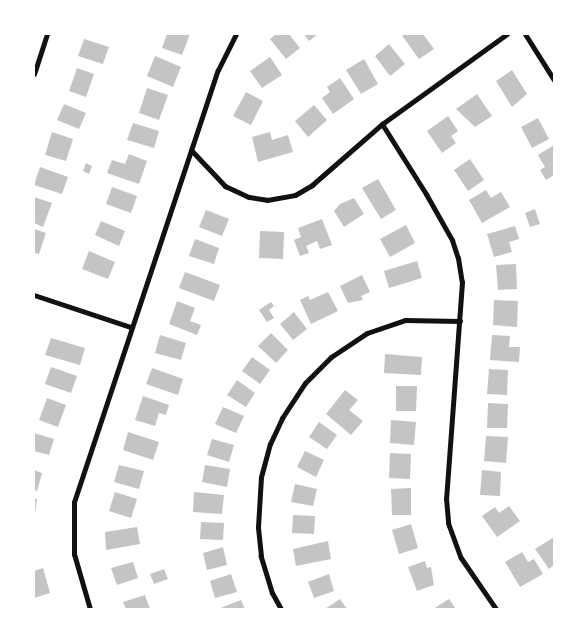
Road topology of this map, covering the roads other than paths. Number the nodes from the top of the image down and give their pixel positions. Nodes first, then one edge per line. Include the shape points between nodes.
1 (47, 34) edge
2 (236, 34) edge
3 (507, 34) edge
4 (524, 34) edge
5 (34, 74) edge
6 (554, 80) edge
7 (382, 124) junction
8 (191, 150) junction
9 (34, 296) edge
10 (460, 321) junction
11 (131, 327) junction
12 (90, 609) edge
13 (281, 609) edge
14 (496, 609) edge

1 - 5 street
2 - 8 street via 218,70
3 - 7 street
4 - 6 street
7 - 8 street via 312,185 285,198 249,197 225,186
7 - 10 street via 452,240 462,282
8 - 11 street
9 - 11 street
10 - 13 street via 405,320 367,334 331,357 305,383 282,418 270,444 261,477 258,527 261,556
10 - 14 street via 446,498 448,523 461,558
11 - 12 street via 74,502 74,554

